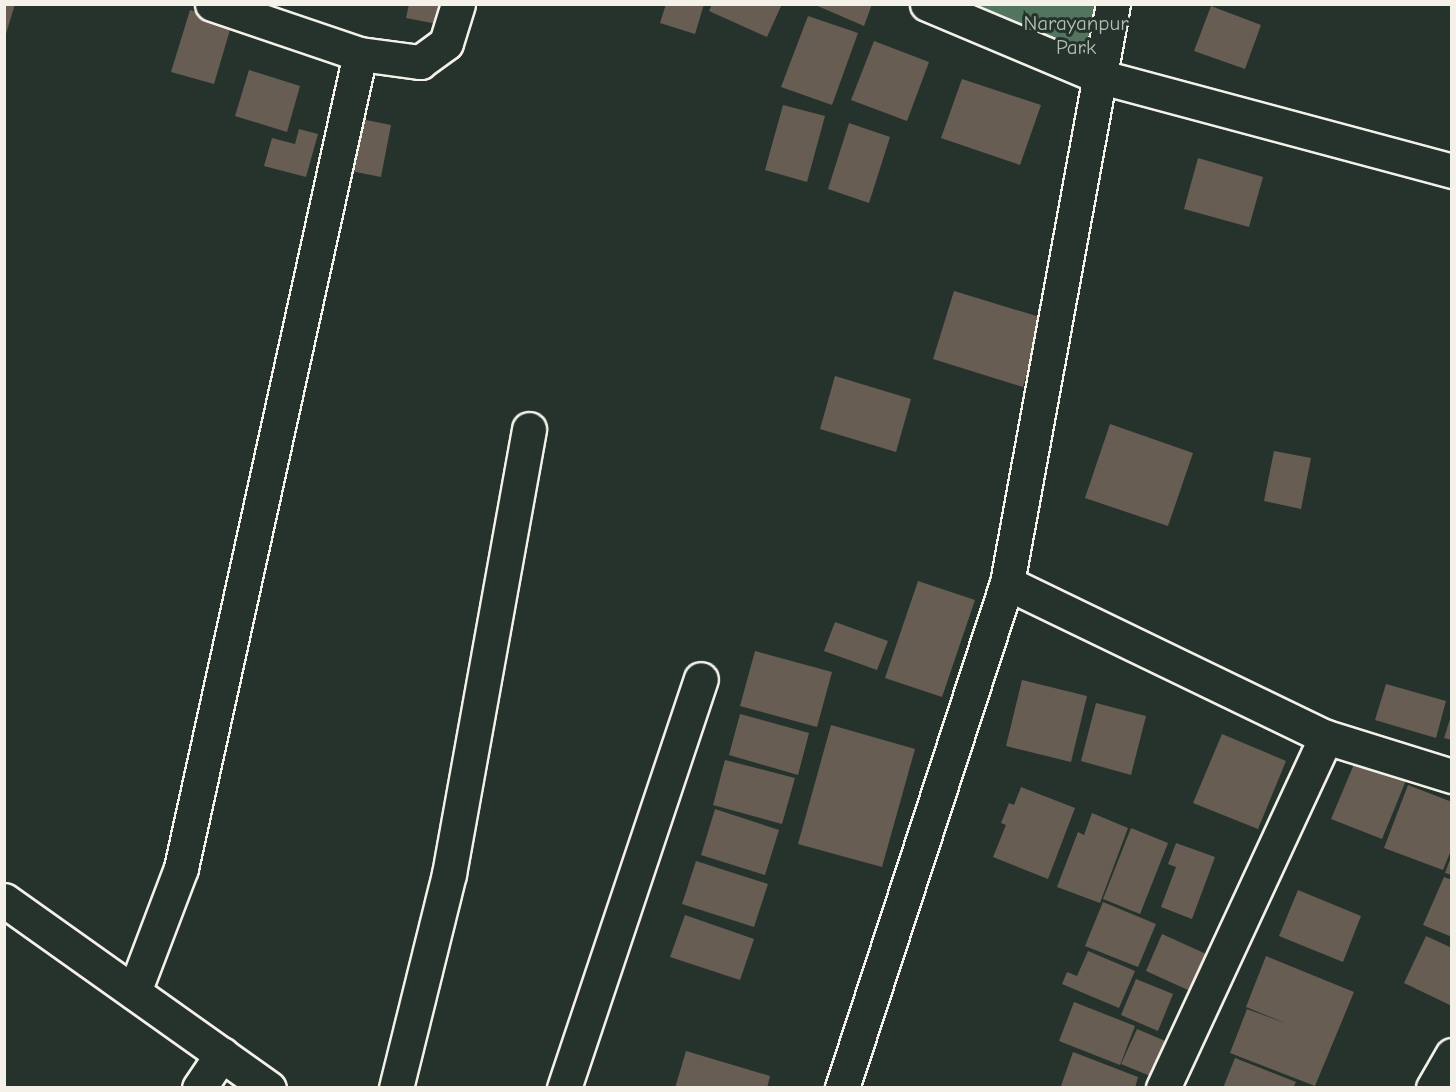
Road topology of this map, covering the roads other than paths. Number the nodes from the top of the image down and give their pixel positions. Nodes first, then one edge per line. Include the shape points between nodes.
1 (212, 4) edge
2 (458, 4) edge
3 (927, 4) edge
4 (1113, 4) edge
5 (360, 54) junction
6 (1098, 75) junction
7 (1452, 171) edge
8 (529, 429) dead end
9 (1006, 583) junction
10 (701, 679) dead end
11 (1326, 736) junction
12 (1452, 776) edge
13 (4, 900) edge
14 (134, 992) junction
15 (222, 1054) junction
16 (1452, 1055) edge
17 (850, 1084) edge
18 (199, 1088) edge
19 (268, 1088) edge
20 (396, 1088) edge
21 (564, 1088) edge
22 (1163, 1088) edge
23 (1433, 1088) edge

1 - 5 street
2 - 5 street via 447,43 420,62
3 - 6 street
4 - 6 street
5 - 14 street via 181,868
6 - 7 street
6 - 9 street
8 - 20 street via 448,874
9 - 11 street
9 - 17 street
10 - 21 street
11 - 12 street
11 - 22 street
13 - 14 street
14 - 15 street
15 - 18 street
15 - 19 street
16 - 23 street

